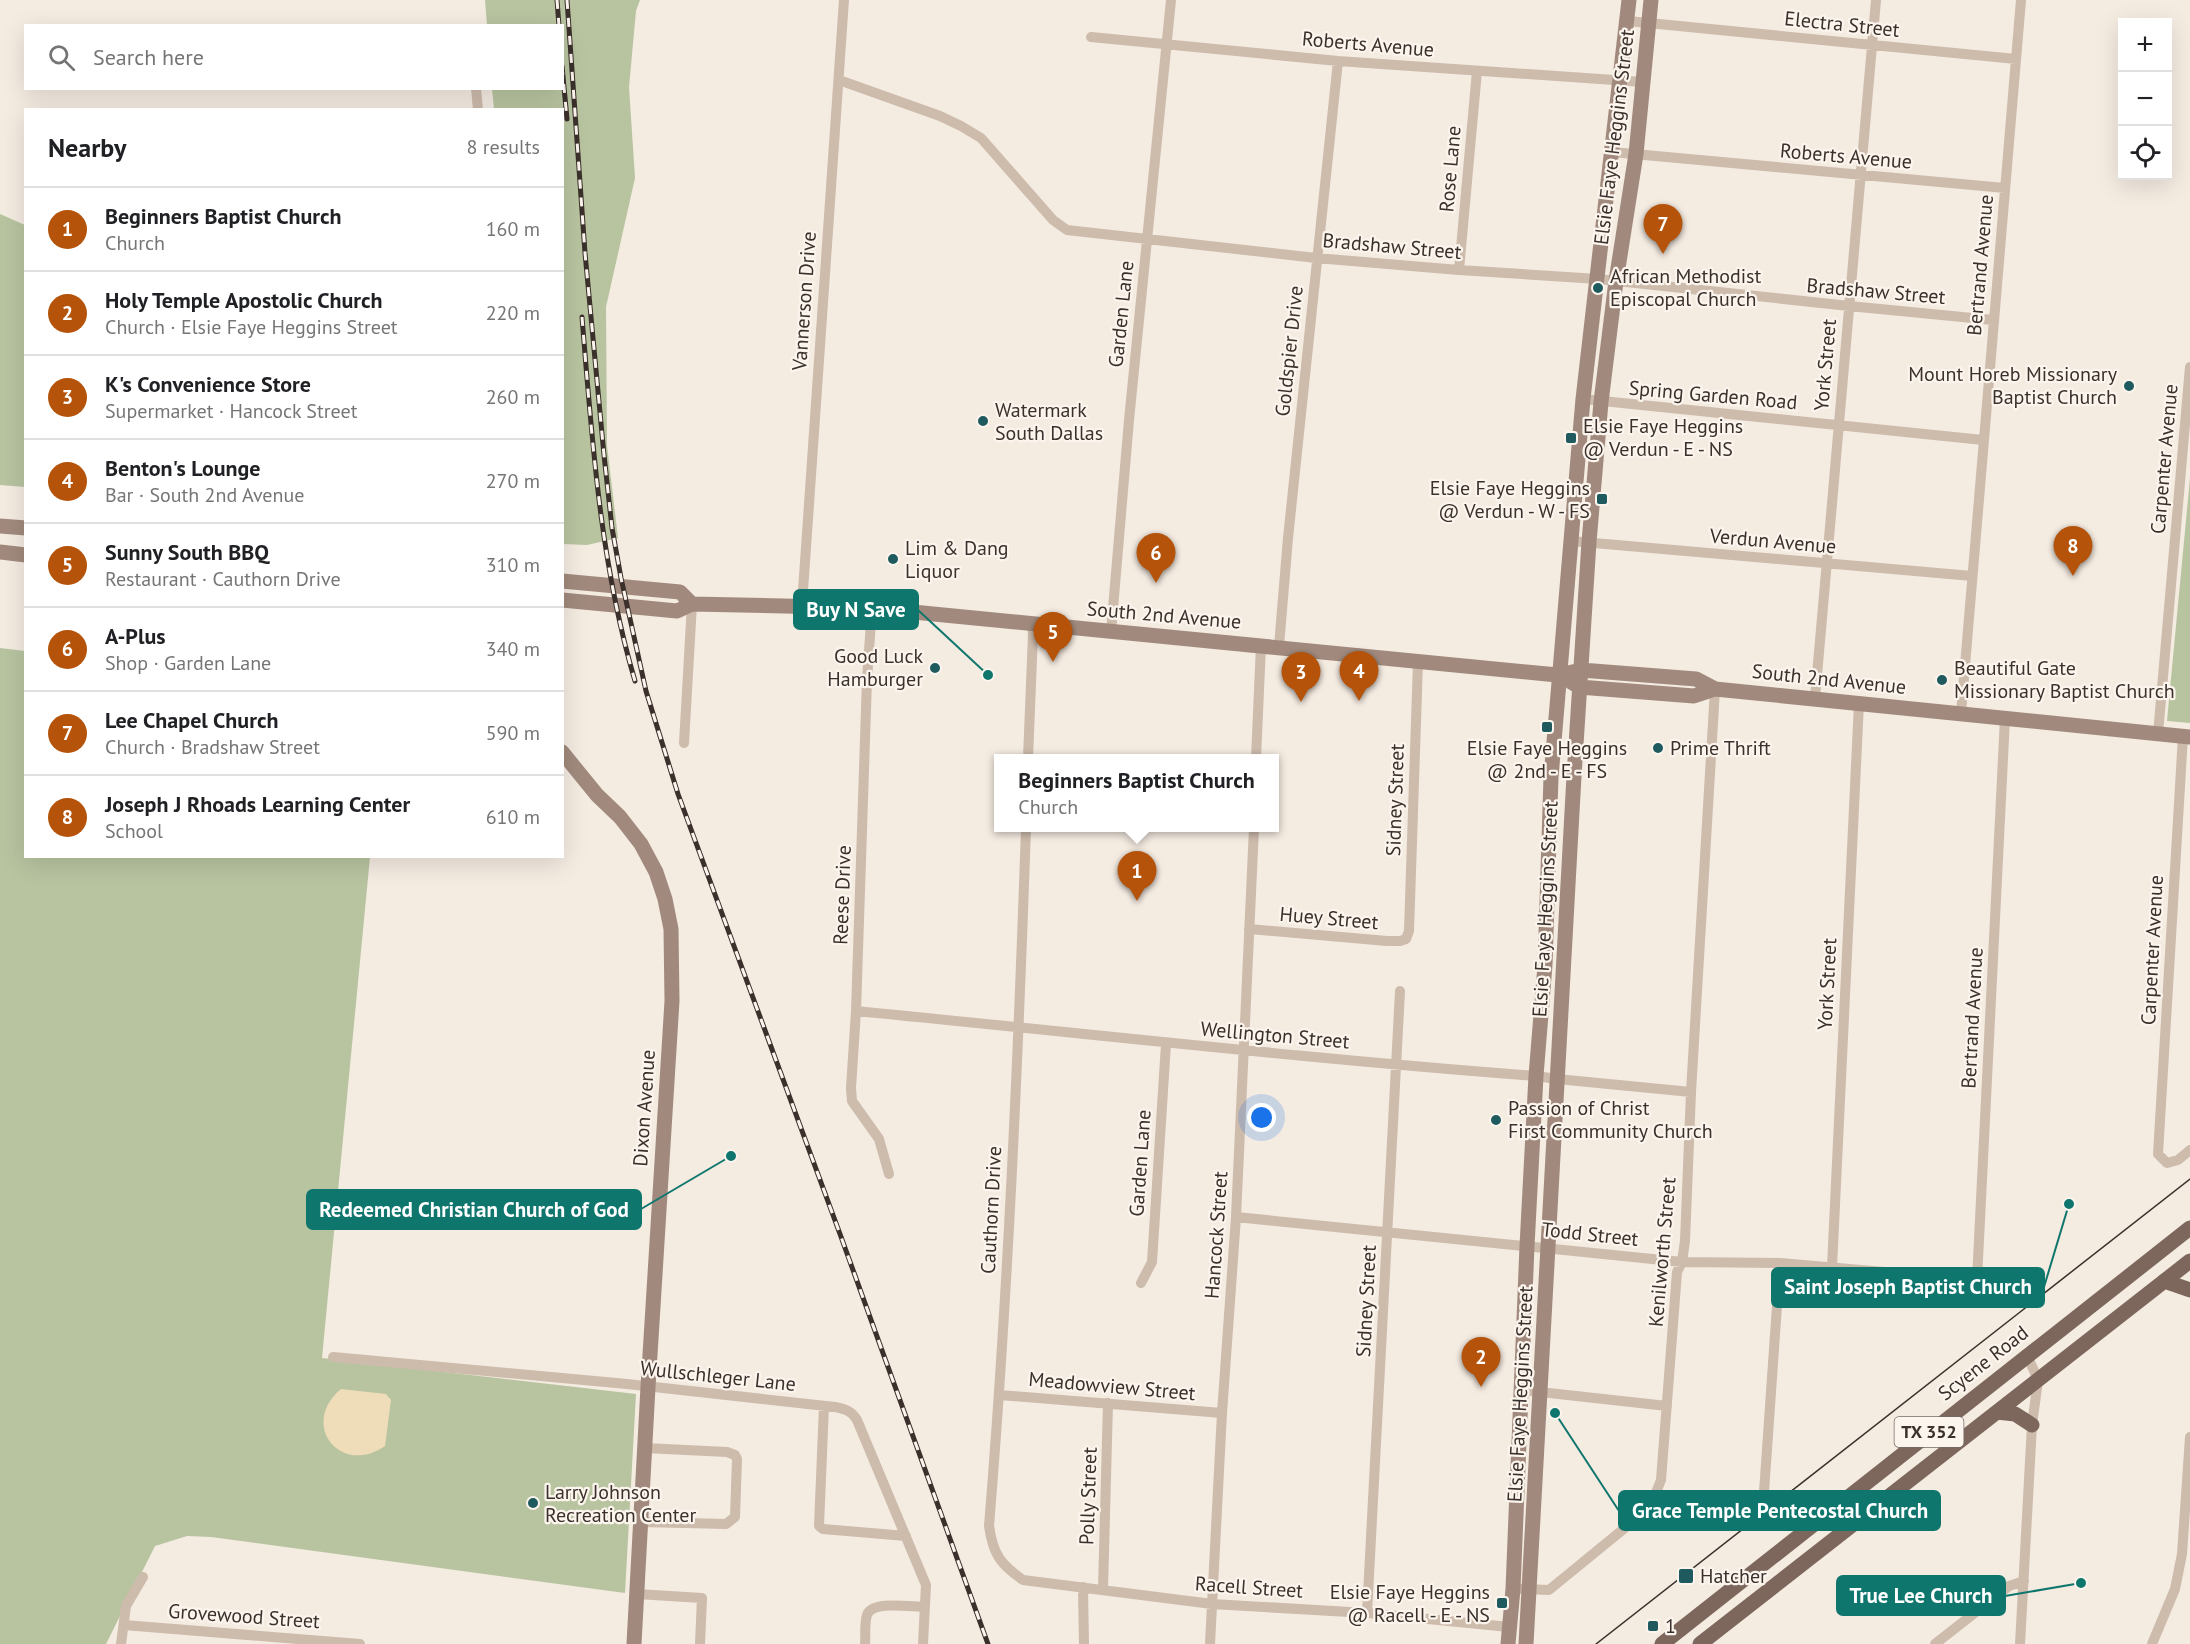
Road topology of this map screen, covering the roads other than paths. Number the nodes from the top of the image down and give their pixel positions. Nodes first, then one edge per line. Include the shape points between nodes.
1 (844, 0) edge
2 (1171, 0) edge
3 (1629, 0) edge
4 (1651, 0) edge
5 (1876, 0) edge
6 (2021, 0) edge
7 (1628, 21) junction
8 (1649, 23) junction
9 (1091, 37) dead end
10 (1168, 44) junction
11 (1872, 45) junction
12 (2016, 59) junction
13 (1338, 61) junction
14 (1477, 72) junction
15 (839, 80) junction
16 (1620, 80) junction
17 (1643, 82) junction
18 (476, 90) edge
19 (478, 108) edge
20 (1612, 152) junction
21 (1636, 154) junction
22 (1860, 176) junction
23 (2005, 188) junction
24 (1147, 239) junction
25 (1316, 258) junction
26 (1459, 270) junction
27 (1598, 279) junction
28 (1616, 281) junction
29 (1849, 306) junction
30 (1993, 320) junction
31 (2190, 367) edge
32 (1583, 399) junction
33 (1601, 402) junction
34 (1838, 425) junction
35 (1983, 441) junction
36 (0, 526) edge
37 (24, 528) edge
38 (1571, 541) junction
39 (1589, 542) junction
40 (0, 552) edge
41 (24, 555) edge
42 (1825, 564) junction
43 (1972, 576) junction
44 (564, 581) edge
45 (564, 600) edge
46 (692, 603) junction
47 (802, 605) junction
48 (872, 608) junction
49 (1032, 622) junction
50 (1111, 632) junction
51 (1261, 645) junction
52 (1279, 646) junction
53 (1418, 662) junction
54 (1581, 670) junction
55 (1559, 675) junction
56 (1580, 687) junction
57 (1715, 688) junction
58 (1815, 698) junction
59 (1859, 703) junction
60 (1961, 713) junction
61 (2006, 718) junction
62 (2158, 734) junction
63 (2187, 736) edge
64 (684, 743) dead end
65 (564, 754) edge
66 (1028, 754) edge
67 (1256, 754) edge
68 (1574, 776) junction
69 (1551, 777) junction
70 (1026, 832) edge
71 (1254, 832) edge
72 (1249, 929) junction
73 (1406, 939) joint
74 (1400, 991) dead end
75 (856, 1011) junction
76 (1019, 1027) junction
77 (1166, 1044) junction
78 (1243, 1049) junction
79 (1395, 1065) junction
80 (1536, 1076) junction
81 (1557, 1079) junction
82 (1691, 1092) junction
83 (2190, 1150) edge
84 (889, 1174) dead end
85 (1236, 1217) junction
86 (1388, 1231) junction
87 (2188, 1234) edge
88 (1527, 1245) junction
89 (1549, 1248) junction
90 (2190, 1261) edge
91 (1682, 1262) junction
92 (1780, 1263) junction
93 (1832, 1267) junction
94 (1977, 1280) junction
95 (2164, 1281) junction
96 (1141, 1283) dead end
97 (2190, 1290) edge
98 (2013, 1292) dead end
99 (2027, 1355) junction
100 (333, 1357) dead end
101 (2038, 1380) junction
102 (648, 1387) junction
103 (1522, 1390) junction
104 (1541, 1392) junction
105 (1000, 1395) junction
106 (1108, 1403) junction
107 (824, 1406) junction
108 (1667, 1406) junction
109 (1997, 1412) junction
110 (1222, 1413) junction
111 (2032, 1425) junction
112 (2190, 1437) edge
113 (645, 1448) junction
114 (2189, 1464) edge
115 (1764, 1492) dead end
116 (641, 1522) junction
117 (906, 1536) junction
118 (1786, 1546) junction
119 (143, 1577) dead end
120 (1023, 1580) joint
121 (2024, 1581) junction
122 (1083, 1587) junction
123 (1772, 1588) junction
124 (1103, 1589) junction
125 (1513, 1589) junction
126 (1530, 1589) junction
127 (637, 1594) junction
128 (1212, 1604) junction
129 (925, 1607) junction
130 (1367, 1613) junction
131 (124, 1625) junction
132 (1509, 1627) junction
133 (121, 1644) edge
134 (360, 1644) edge
135 (634, 1644) edge
136 (700, 1644) edge
137 (865, 1644) edge
138 (923, 1644) edge
139 (1084, 1644) edge
140 (1210, 1644) edge
141 (1508, 1644) edge
142 (1526, 1644) edge
143 (1662, 1644) edge
144 (1700, 1644) edge
145 (1935, 1644) edge
146 (2020, 1644) edge
147 (2152, 1644) edge

1 - 15 street, Vannerson Drive
2 - 10 street, Garden Lane
3 - 7 main road, Elsie Faye Heggins Street
4 - 8 main road, Elsie Faye Heggins Street
5 - 11 street, York Street
6 - 12 street, Bertrand Avenue
7 - 8 street, Electra Street
7 - 16 main road, Elsie Faye Heggins Street
8 - 11 street, Electra Street
8 - 17 main road, Elsie Faye Heggins Street
9 - 10 street, Roberts Avenue
10 - 13 street, Roberts Avenue
10 - 24 street, Garden Lane
11 - 12 street, Electra Street
11 - 22 street, York Street
12 - 23 street, Bertrand Avenue
13 - 14 street, Roberts Avenue
13 - 25 street, Goldspier Drive
14 - 16 street, Roberts Avenue
14 - 26 street, Rose Lane
15 - 24 street, Bradshaw Street via 940,116 981,138 1048,215 1067,230
15 - 47 street, Vannerson Drive
16 - 17 street, Roberts Avenue
16 - 20 main road, Elsie Faye Heggins Street
17 - 21 main road, Elsie Faye Heggins Street
18 - 19 street
20 - 21 street, Roberts Avenue
20 - 27 main road, Elsie Faye Heggins Street
21 - 22 street, Roberts Avenue
21 - 28 main road, Elsie Faye Heggins Street
22 - 23 street, Roberts Avenue
22 - 29 street, York Street
23 - 30 street, Bertrand Avenue
24 - 25 street, Bradshaw Street
24 - 50 street, Garden Lane
25 - 26 street, Bradshaw Street
25 - 52 street, Goldspier Drive
26 - 27 street, Bradshaw Street
27 - 28 street, Bradshaw Street
27 - 32 main road, Elsie Faye Heggins Street
28 - 29 street, Bradshaw Street
28 - 33 main road, Elsie Faye Heggins Street
29 - 30 street, Bradshaw Street
29 - 34 street, York Street
30 - 35 street, Bertrand Avenue
31 - 62 street, Carpenter Avenue
32 - 33 street, Spring Garden Road
32 - 38 main road, Elsie Faye Heggins Street
33 - 34 street, Spring Garden Road
33 - 39 main road, Elsie Faye Heggins Street
34 - 35 street, Spring Garden Road
34 - 42 street, York Street
35 - 43 street, Bertrand Avenue
36 - 37 main road
38 - 39 street, Verdun Avenue
38 - 55 main road, Elsie Faye Heggins Street
39 - 42 street, Verdun Avenue
39 - 54 main road, Elsie Faye Heggins Street
40 - 41 main road
42 - 43 street, Verdun Avenue
42 - 58 street, York Street
43 - 60 street, Bertrand Avenue
44 - 46 main road, South 2nd Avenue via 680,591
45 - 46 main road, South 2nd Avenue via 677,611
46 - 47 main road, South 2nd Avenue
46 - 64 street
47 - 48 main road, South 2nd Avenue
48 - 49 main road, South 2nd Avenue
48 - 75 street, Reese Drive
49 - 50 main road, South 2nd Avenue
49 - 66 street
50 - 51 main road, South 2nd Avenue
51 - 52 main road, South 2nd Avenue
51 - 67 street
52 - 53 main road, South 2nd Avenue
53 - 55 main road, South 2nd Avenue
53 - 73 street, Sidney Street
54 - 55 main road, South 2nd Avenue
54 - 56 main road, Elsie Faye Heggins Street
54 - 57 main road, South 2nd Avenue via 1696,679
55 - 56 main road, South 2nd Avenue
55 - 69 main road, Elsie Faye Heggins Street
56 - 57 main road, South 2nd Avenue via 1694,696
56 - 68 main road, Elsie Faye Heggins Street
57 - 58 main road, South 2nd Avenue
57 - 82 street, Kenilworth Street
58 - 59 main road, South 2nd Avenue
59 - 60 main road, South 2nd Avenue
59 - 93 street, York Street
60 - 61 main road, South 2nd Avenue
61 - 62 main road, South 2nd Avenue
61 - 94 street, Bertrand Avenue
62 - 63 main road, South 2nd Avenue
63 - 83 street, Carpenter Avenue via 2158,1154 2167,1162 2178,1160
65 - 102 main road, Dixon Avenue via 641,844 665,898 671,929 672,1001
68 - 69 main road
68 - 81 main road, Elsie Faye Heggins Street
69 - 80 main road, Elsie Faye Heggins Street via 1545,965
70 - 76 street, Cauthorn Drive
71 - 72 street, Hancock Street
72 - 73 street, Huey Street
72 - 78 street, Hancock Street
74 - 79 street, Sidney Street
75 - 76 street, Wellington Street
75 - 84 street, Reese Drive via 852,1101 879,1139
76 - 77 street, Wellington Street
76 - 105 street, Cauthorn Drive
77 - 78 street, Wellington Street
77 - 96 street, Garden Lane via 1152,1262
78 - 79 street, Wellington Street
78 - 85 street, Hancock Street
79 - 80 street, Wellington Street
79 - 86 street, Sidney Street
80 - 81 street, Wellington Street
80 - 88 main road, Elsie Faye Heggins Street
81 - 82 street, Wellington Street
81 - 89 main road, Elsie Faye Heggins Street
82 - 91 street, Kenilworth Street
85 - 86 street, Todd Street
85 - 110 street, Hancock Street
86 - 88 street, Todd Street
86 - 130 street, Sidney Street
87 - 99 main road, Scyene Road / TX 352
88 - 89 street, Todd Street
88 - 103 main road, Elsie Faye Heggins Street
89 - 91 street, Todd Street
89 - 104 main road, Elsie Faye Heggins Street
90 - 95 main road, TX 352
91 - 92 street, Todd Street
91 - 108 street, Kenilworth Street via 1677,1272
92 - 93 street, Todd Street
92 - 115 street
93 - 94 street, Todd Street
94 - 98 street via 2000,1282
95 - 97 main road
95 - 101 main road, TX 352
99 - 101 street
99 - 118 main road, Scyene Road / TX 352
100 - 102 street, Wullschleger Lane
101 - 109 main road, TX 352
101 - 111 street
102 - 107 street, Wullschleger Lane
102 - 113 main road, Dixon Avenue
103 - 104 street
103 - 125 main road, Elsie Faye Heggins Street
104 - 108 street
104 - 126 main road, Elsie Faye Heggins Street
105 - 106 street, Meadowview Street
105 - 120 street, Cauthorn Drive via 989,1526 998,1557 1007,1570
106 - 110 street, Meadowview Street
106 - 124 street, Polly Street
107 - 117 street, Wullschleger Lane via 854,1414
107 - 117 street via 819,1526
108 - 126 street, Kenilworth Street via 1661,1480 1651,1505 1549,1590
109 - 111 main road via 2015,1414
109 - 123 main road, TX 352
110 - 128 street, Hancock Street
111 - 121 street
112 - 114 street
113 - 116 main road, Dixon Avenue
113 - 116 street via 735,1455 735,1517 726,1524
114 - 147 street via 2181,1563 2175,1589
116 - 127 main road, Dixon Avenue
117 - 129 street, Wullschleger Lane via 926,1585
118 - 123 main road via 1770,1570
118 - 143 main road, Scyene Road / TX 352
119 - 131 street via 126,1606
120 - 122 street, Racell Street
121 - 145 street via 2009,1586
121 - 146 street
122 - 124 street, Racell Street
122 - 139 street
123 - 144 main road, TX 352
124 - 128 street, Racell Street
125 - 126 street, Kenilworth Street
125 - 132 main road, Elsie Faye Heggins Street
126 - 142 main road, Elsie Faye Heggins Street
127 - 135 main road, Dixon Avenue
127 - 136 street via 702,1598
128 - 130 street, Racell Street
128 - 140 street, Hancock Street
129 - 137 street via 879,1605 872,1609 867,1614
129 - 138 street, Wullschleger Lane
130 - 132 street, Racell Street
131 - 133 street
131 - 134 street, Grovewood Street
132 - 141 main road, Elsie Faye Heggins Street

